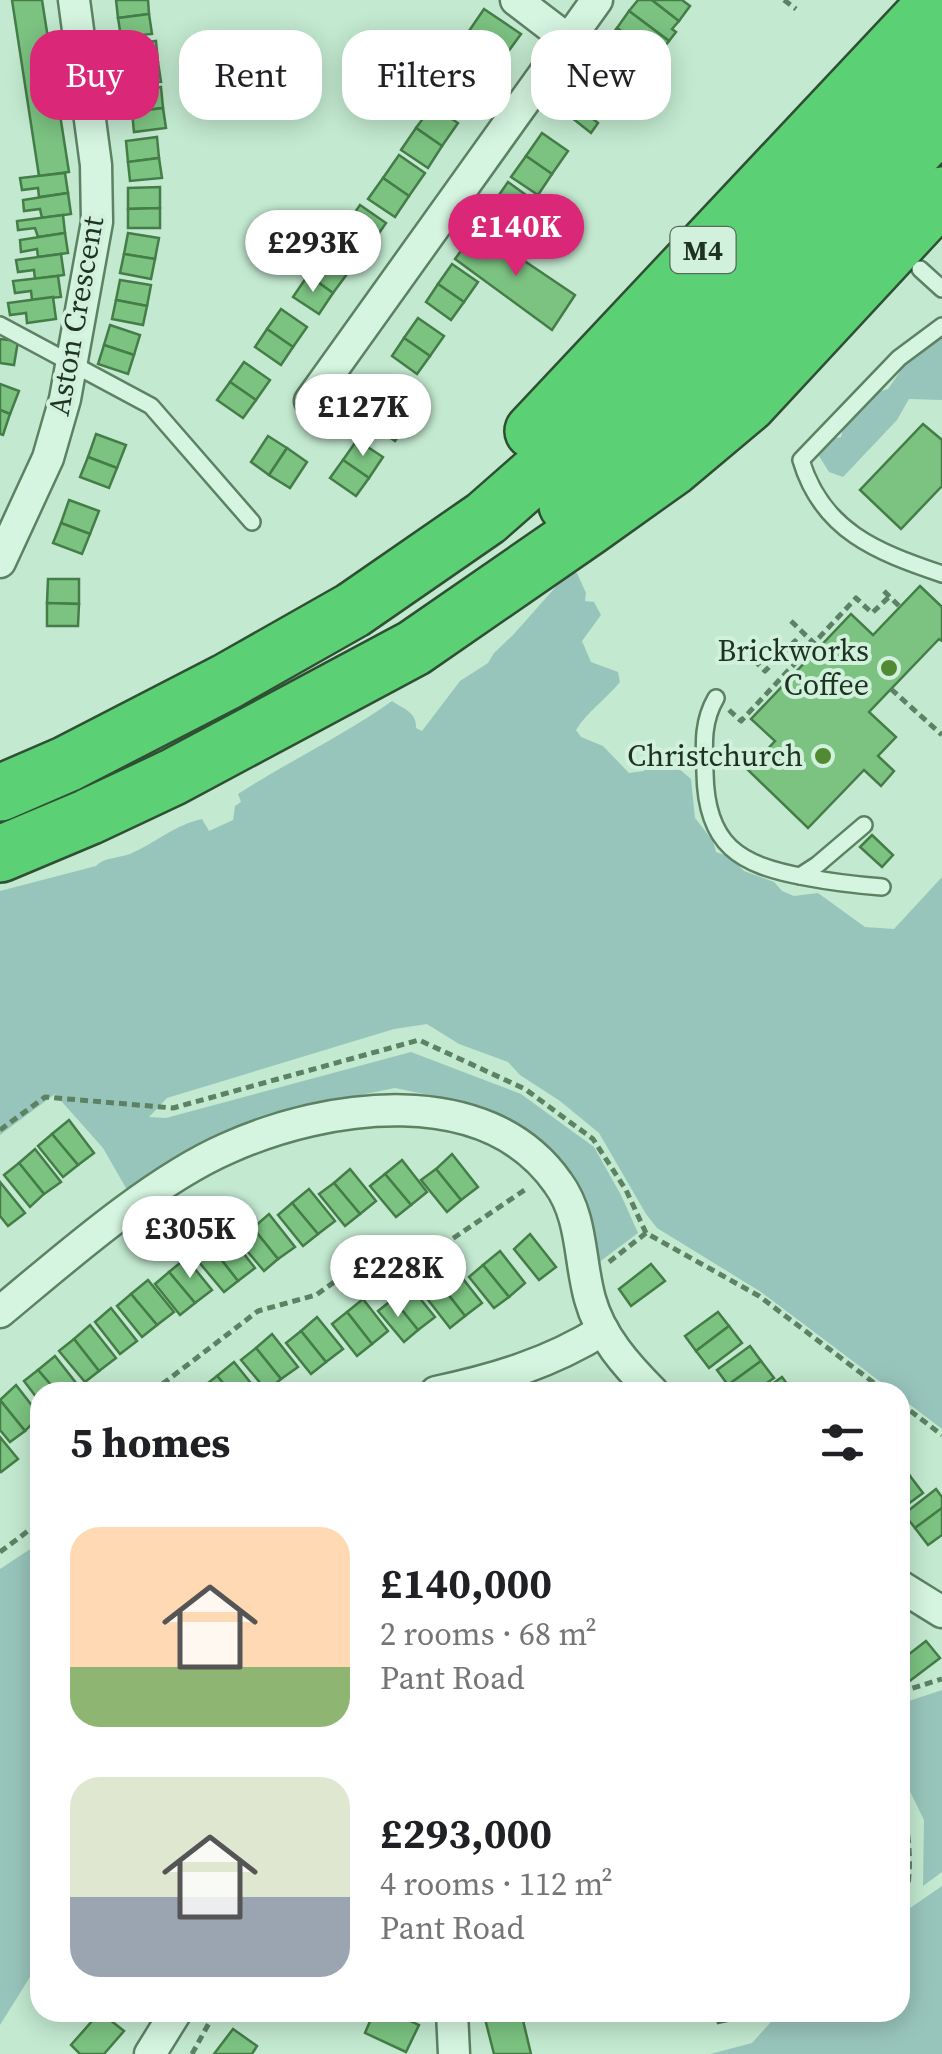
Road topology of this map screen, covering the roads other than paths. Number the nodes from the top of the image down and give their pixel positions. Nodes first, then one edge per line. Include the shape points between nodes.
1 (74, 0) edge
2 (516, 0) edge
3 (597, 0) edge
4 (938, 0) edge
5 (556, 30) edge
6 (575, 30) edge
7 (942, 62) edge
8 (531, 91) edge
9 (942, 122) edge
10 (942, 195) edge
11 (920, 269) dead end
12 (942, 289) edge
13 (0, 325) edge
14 (942, 326) edge
15 (71, 362) junction
16 (310, 401) dead end
17 (252, 522) dead end
18 (498, 533) junction
19 (0, 562) edge
20 (942, 574) edge
21 (716, 698) road end
22 (0, 794) edge
23 (864, 825) dead end
24 (0, 854) edge
25 (800, 876) junction
26 (882, 887) dead end
27 (0, 1312) edge
28 (604, 1330) junction
29 (483, 1382) edge
30 (645, 1382) edge
31 (910, 1592) edge
32 (942, 1612) edge
33 (170, 2022) edge
34 (452, 2022) edge
35 (150, 2054) edge
36 (454, 2054) edge

1 - 15 street, Aston Crescent via 97,222
2 - 5 street
3 - 6 street
4 - 18 highway, M4
7 - 18 highway, M4 via 560,454
8 - 16 street
9 - 18 highway, M4 via 636,443 535,534
10 - 18 highway, M4 via 748,404 673,466
11 - 12 lane
13 - 15 lane
14 - 20 lane via 899,358 801,460 816,500 855,537
15 - 17 lane via 150,406
15 - 19 street, Aston Crescent via 48,458
18 - 22 highway, M4 via 226,682
18 - 24 highway, M4 via 248,737
21 - 25 lane via 704,725 712,825 750,864
23 - 25 lane
25 - 26 lane
27 - 28 street via 138,1202 226,1148 290,1125 396,1108 460,1116 498,1130 558,1183 582,1240 590,1299
28 - 29 street via 564,1354
28 - 30 street
31 - 32 street
33 - 35 street
34 - 36 street

